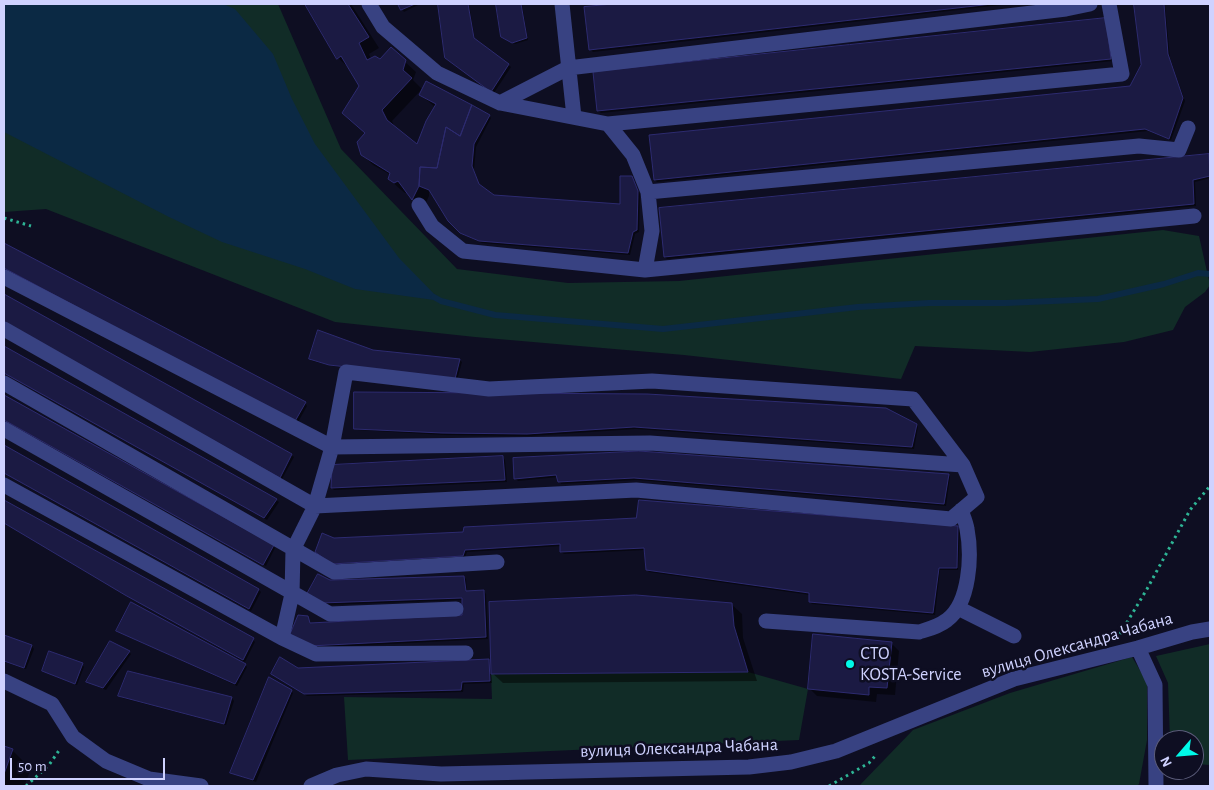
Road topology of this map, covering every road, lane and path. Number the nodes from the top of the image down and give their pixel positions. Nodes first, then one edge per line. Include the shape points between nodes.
1 (369, 4) edge
2 (562, 4) edge
3 (1090, 4) edge
4 (1109, 4) edge
5 (1064, 6) edge
6 (568, 68) junction
7 (500, 103) junction
8 (574, 117) junction
9 (608, 124) junction
10 (1188, 128) dead end
11 (648, 192) junction
12 (420, 205) dead end
13 (1194, 216) dead end
14 (4, 218) edge
15 (31, 226) dead end
16 (645, 270) junction
17 (4, 277) edge
18 (4, 329) edge
19 (4, 383) edge
20 (4, 429) edge
21 (332, 446) junction
22 (963, 465) junction
23 (1210, 482) edge
24 (4, 485) edge
25 (1209, 488) edge
26 (315, 506) junction
27 (961, 510) junction
28 (293, 550) junction
29 (497, 562) dead end
30 (292, 594) junction
31 (958, 608) junction
32 (456, 609) dead end
33 (766, 621) dead end
34 (1210, 629) edge
35 (1014, 636) dead end
36 (282, 638) junction
37 (1138, 648) junction
38 (466, 653) dead end
39 (1106, 656) junction
40 (4, 681) edge
41 (67, 729) junction
42 (26, 786) edge
43 (201, 786) edge
44 (310, 786) edge
45 (1156, 786) edge

1 - 7 street via 383,26 437,73
2 - 6 street
3 - 5 street
4 - 9 street via 1122,74
5 - 6 street
6 - 7 street
6 - 8 street
7 - 8 street
8 - 9 street
9 - 11 street via 633,155
10 - 11 street via 1179,150 1139,146
11 - 16 street via 652,231
12 - 16 street via 432,226 463,251
13 - 16 street
14 - 15 path
17 - 21 street
18 - 26 street
19 - 28 street
20 - 30 street
21 - 22 street via 650,443
21 - 22 street via 346,372 489,389 652,382 913,398
21 - 26 street
22 - 27 street via 977,497
23 - 25 path
24 - 36 street
25 - 39 path via 1190,510
26 - 27 street via 636,490 951,519
26 - 28 street
27 - 31 street via 967,529 969,576
28 - 29 street via 334,572
28 - 30 street
30 - 32 street via 330,614
30 - 36 street
31 - 33 street via 935,627 919,632
31 - 35 street
34 - 37 street, вулиця Олександра Чабана
36 - 38 street via 316,654
37 - 39 street, вулиця Олександра Чабана
37 - 45 street via 1155,685
39 - 44 street, вулиця Олександра Чабана via 1014,679 836,751 790,762 749,767 441,774 366,769 337,775
40 - 41 street via 52,704
41 - 42 path via 60,749 49,765
41 - 43 street via 106,761 149,779

